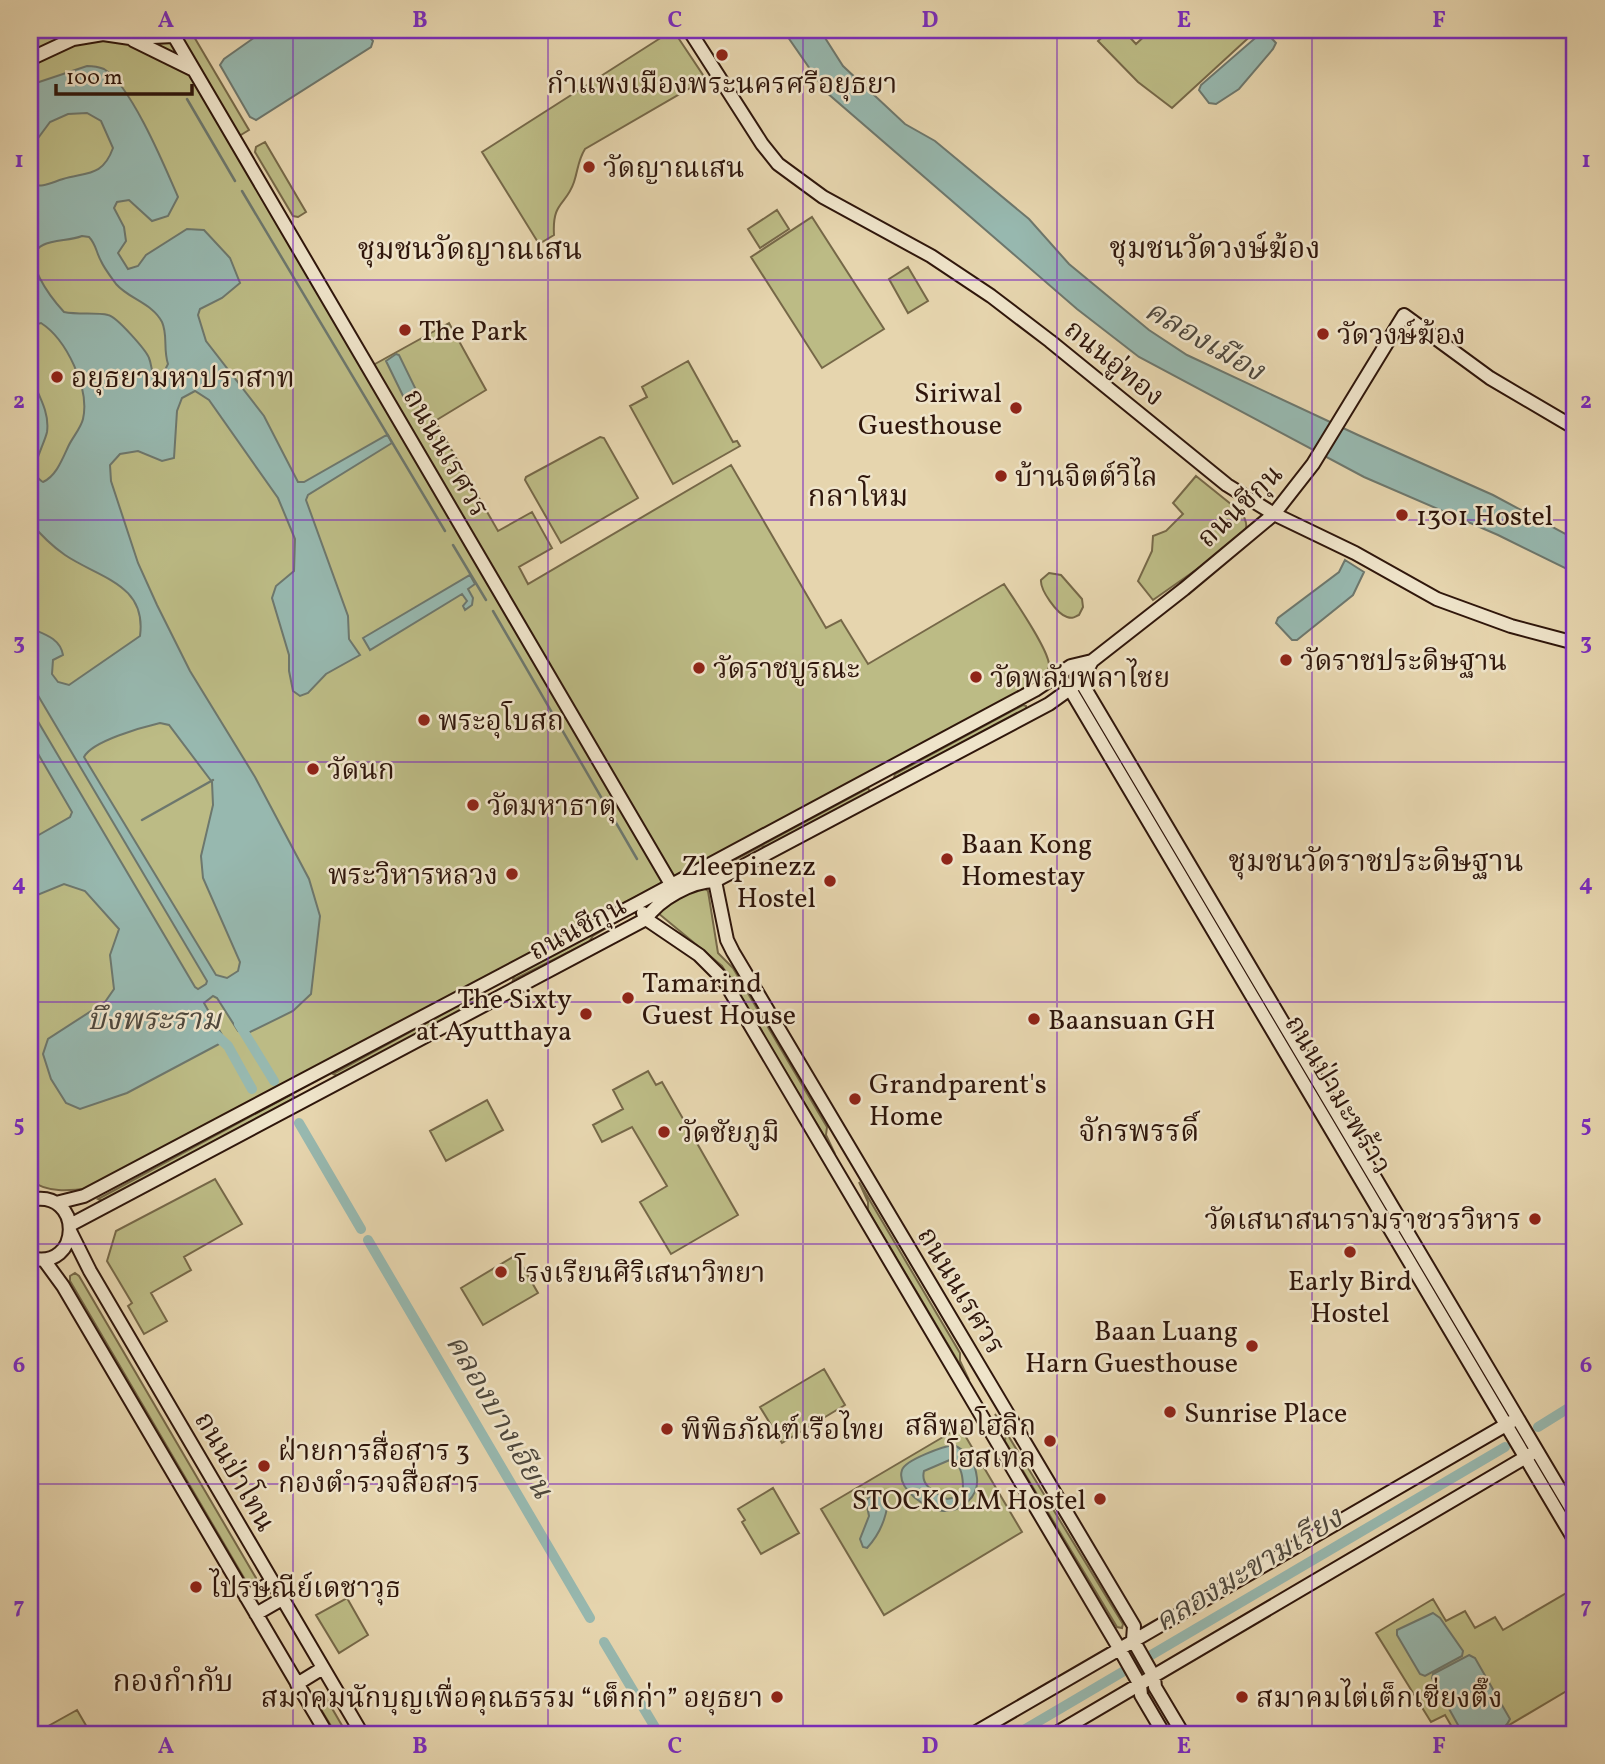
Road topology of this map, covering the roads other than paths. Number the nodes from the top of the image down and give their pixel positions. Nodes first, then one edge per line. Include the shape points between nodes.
1 (689, 30) edge
2 (130, 38) junction
3 (30, 58) edge
4 (195, 70) junction
5 (1575, 428) edge
6 (1274, 514) junction
7 (1575, 643) edge
8 (1092, 661) junction
9 (1066, 669) junction
10 (1075, 685) junction
11 (708, 866) junction
12 (715, 881) junction
13 (675, 890) junction
14 (638, 903) junction
15 (646, 919) junction
16 (31, 1198) edge
17 (56, 1203) junction
18 (70, 1228) junction
19 (34, 1259) edge
20 (1512, 1422) junction
21 (1531, 1454) junction
22 (1575, 1515) edge
23 (1575, 1541) edge
24 (272, 1582) junction
25 (246, 1597) junction
26 (282, 1598) junction
27 (256, 1614) junction
28 (1135, 1644) junction
29 (1121, 1652) junction
30 (323, 1668) junction
31 (1151, 1672) junction
32 (1137, 1680) junction
33 (297, 1684) junction
34 (327, 1734) edge
35 (362, 1734) edge
36 (973, 1734) edge
37 (1055, 1734) edge
38 (1164, 1734) edge
39 (1183, 1734) edge

1 - 6 street, ถนนอู่ทอง via 778,164 823,197 931,256 991,296 1227,485
2 - 3 street via 103,34 73,39
2 - 4 street
2 - 4 street, ถนนนเรศวร via 174,36
4 - 13 street, ถนนนเรศวร
5 - 6 street, ถนนชีกุน via 1490,379 1404,315 1313,464
6 - 7 street, ถนนอู่ทอง via 1446,603
6 - 8 street, ถนนชีกุน
8 - 9 street, ถนนชีกุน
8 - 10 street, ถนนชีกุน
9 - 10 street, ถนนป่ามะพร้าว
9 - 11 street, ถนนชีกุน
10 - 12 street, ถนนชีกุน via 1027,716
10 - 20 street, ถนนป่ามะพร้าว
11 - 12 street, ถนนนเรศวร
11 - 13 street, ถนนชีกุน
12 - 13 street, ถนนชีกุน
12 - 28 street, ถนนนเรศวร via 733,952 1134,1626
13 - 14 street, ถนนชีกุน
13 - 15 street, ถนนชีกุน via 654,906
14 - 15 street, ถนนนเรศวร
14 - 17 street, ถนนชีกุน via 84,1196
15 - 18 street, ถนนชีกุน
15 - 29 street, ถนนนเรศวร via 699,955 723,979
16 - 17 street
17 - 18 street, ถนนป่าโทน
18 - 19 street via 68,1241 54,1257
18 - 24 street, ถนนป่าโทน
19 - 25 street, ถนนป่าโทน via 63,1286
20 - 21 street, ถนนป่ามะพร้าว
20 - 28 street
21 - 22 street, ถนนป่ามะพร้าว
21 - 23 street, ถนนป่ามะพร้าว
21 - 31 street
24 - 25 street
24 - 26 street, ถนนป่าโทน
25 - 27 street, ถนนป่าโทน
26 - 27 street
26 - 30 street, ถนนป่าโทน
27 - 33 street, ถนนป่าโทน
28 - 29 street
28 - 31 street, ถนนนเรศวร
29 - 32 street, ถนนนเรศวร
29 - 36 street
30 - 33 street
30 - 35 street, ถนนป่าโทน
31 - 32 street
31 - 39 street, ถนนนเรศวร
32 - 37 street
32 - 38 street, ถนนนเรศวร
33 - 34 street, ถนนป่าโทน

